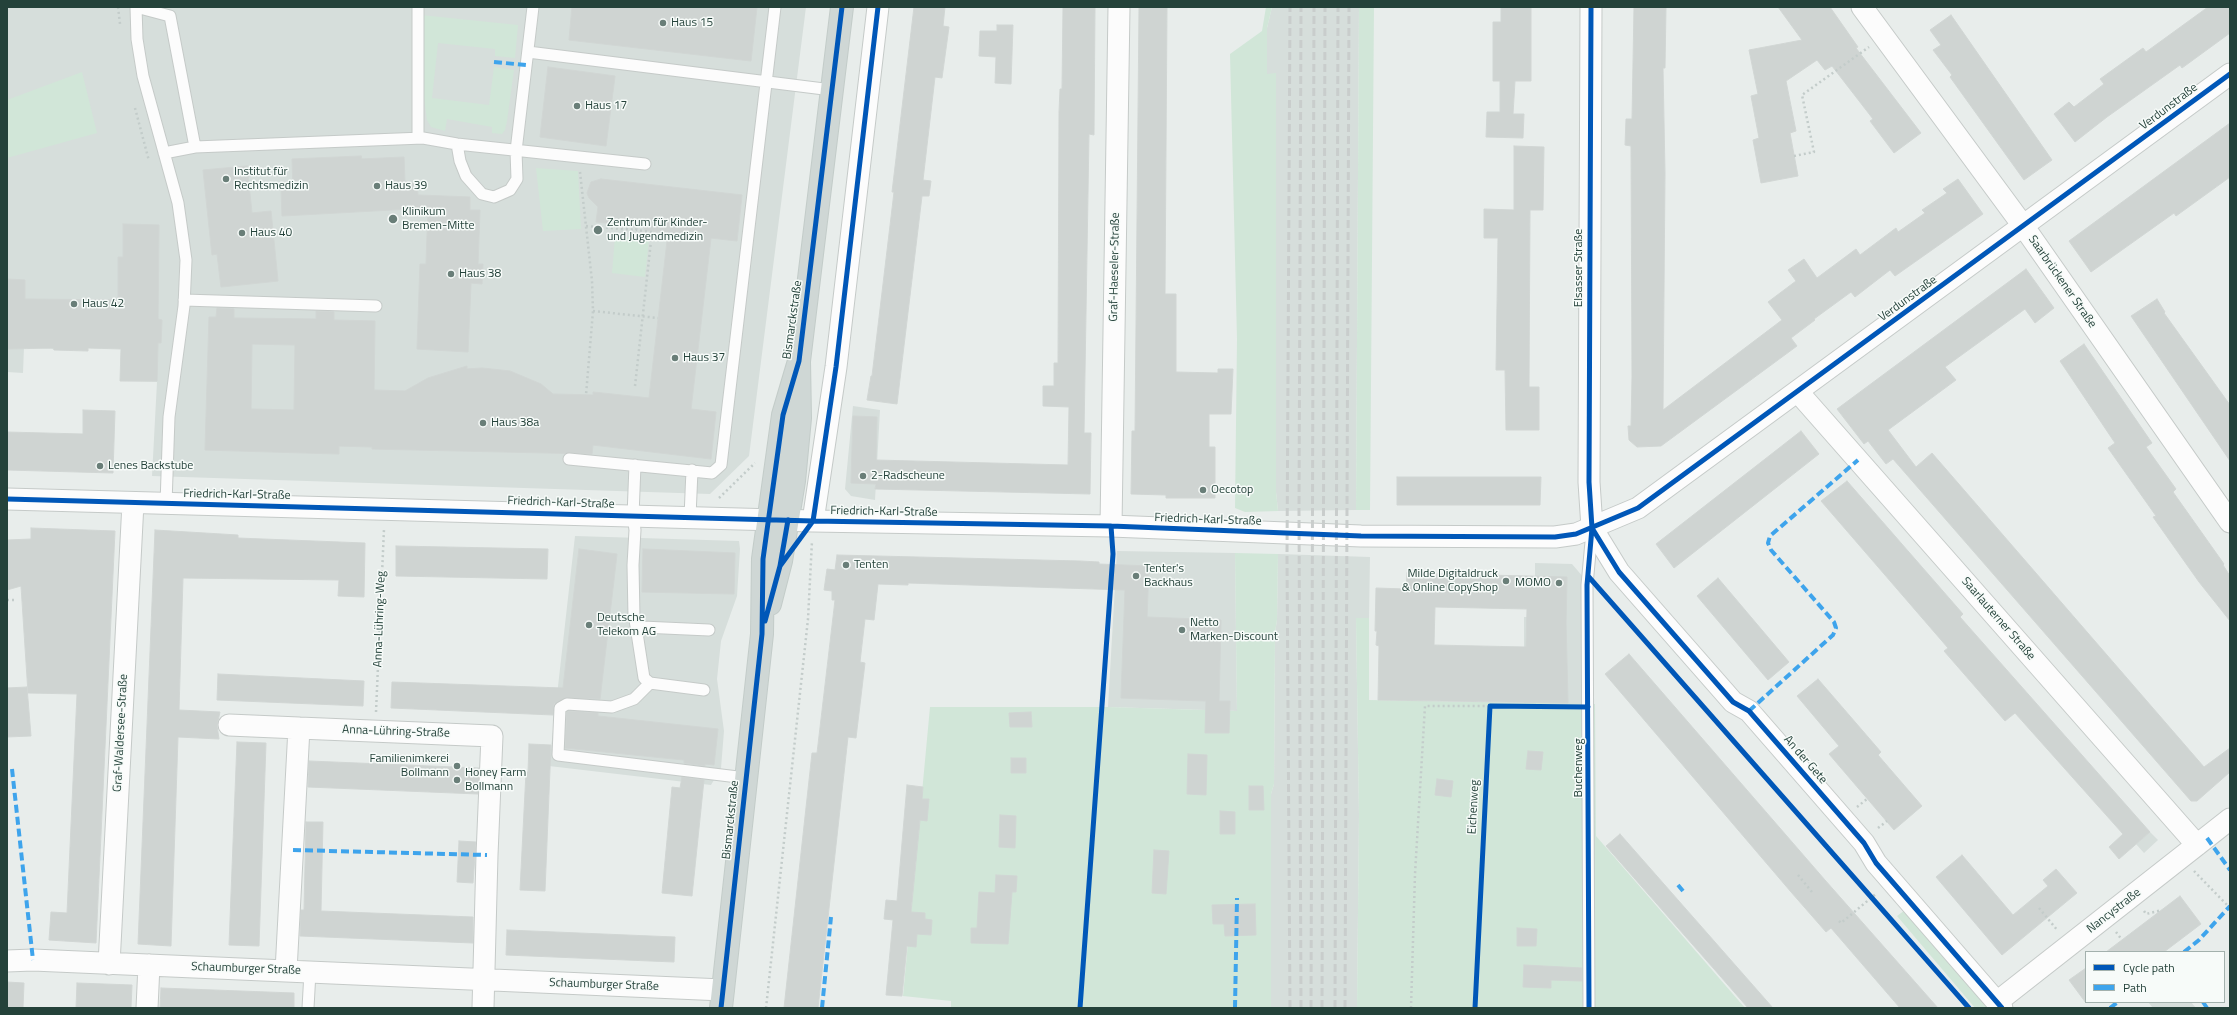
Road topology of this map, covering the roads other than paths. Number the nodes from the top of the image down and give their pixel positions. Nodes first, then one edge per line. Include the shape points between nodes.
1 (136, 7) edge
2 (418, 7) edge
3 (533, 7) edge
4 (775, 7) edge
5 (842, 7) edge
6 (878, 7) edge
7 (1119, 7) edge
8 (1590, 7) edge
9 (1862, 7) edge
10 (528, 52) junction
11 (2230, 74) edge
12 (766, 82) junction
13 (832, 90) junction
14 (418, 138) junction
15 (457, 144) junction
16 (195, 147) junction
17 (516, 151) junction
18 (164, 153) junction
19 (645, 164) dead end
20 (2024, 227) junction
21 (184, 300) junction
22 (376, 306) dead end
23 (799, 361) junction
24 (1798, 392) junction
25 (569, 459) dead end
26 (635, 465) junction
27 (692, 470) junction
28 (7, 499) edge
29 (133, 503) junction
30 (166, 504) junction
31 (691, 509) junction
32 (814, 515) junction
33 (632, 516) junction
34 (778, 520) junction
35 (2230, 522) edge
36 (1111, 526) junction
37 (1592, 528) junction
38 (634, 617) junction
39 (709, 630) dead end
40 (650, 683) junction
41 (704, 690) dead end
42 (230, 725) dead end
43 (299, 728) junction
44 (746, 778) junction
45 (2230, 819) edge
46 (2189, 852) junction
47 (7, 961) edge
48 (110, 964) junction
49 (149, 965) junction
50 (286, 971) junction
51 (310, 972) junction
52 (485, 980) junction
53 (722, 999) edge
54 (2000, 1005) edge
55 (147, 1008) edge
56 (308, 1008) edge
57 (483, 1008) edge
58 (1589, 1008) edge

1 - 16 lane via 170,16
1 - 18 lane via 137,38 143,76
2 - 14 lane
3 - 10 lane
4 - 12 lane
5 - 13 main road, Bismarckstraße
6 - 32 street via 836,367
7 - 36 street, Graf-Haeseler-Straße
8 - 37 street, Elsasser Straße via 1589,482
9 - 20 street, Saarbrückener Straße
10 - 12 lane
10 - 17 lane
11 - 20 street, Verdunstraße
12 - 13 lane
12 - 27 lane via 721,465 712,473
13 - 23 main road, Bismarckstraße
14 - 15 lane
14 - 16 lane
15 - 17 lane
15 - 17 lane via 466,176 482,194 494,197 510,190 517,179
16 - 18 lane
17 - 19 lane
18 - 21 lane via 182,227 186,260
20 - 24 street, Verdunstraße
20 - 35 street, Saarbrückener Straße
21 - 22 lane
21 - 30 lane via 169,417
23 - 34 main road, Bismarckstraße via 800,418
23 - 34 main road, Bismarckstraße via 783,415 779,441
24 - 37 street, Verdunstraße via 1638,508
24 - 46 street, Saarlauterner Straße
25 - 26 lane
26 - 27 lane
26 - 33 lane
27 - 31 lane
28 - 29 street, Friedrich-Karl-Straße
29 - 30 street, Friedrich-Karl-Straße
29 - 48 street, Graf-Waldersee-Straße
30 - 33 street, Friedrich-Karl-Straße
31 - 33 street, Friedrich-Karl-Straße
31 - 34 street, Friedrich-Karl-Straße
32 - 34 street, Friedrich-Karl-Straße
32 - 36 street, Friedrich-Karl-Straße
33 - 38 lane via 636,530 633,565
34 - 44 main road, Bismarckstraße via 762,566 762,634
36 - 37 street, Friedrich-Karl-Straße via 1361,536 1548,537 1576,534
37 - 54 street, An der Gete via 1619,572 1733,702 1749,711 1864,843 1876,864
37 - 58 lane, Buchenweg via 1587,585
38 - 39 lane via 642,627
38 - 40 lane via 644,678
40 - 41 lane
40 - 44 lane via 634,699 612,708 567,704 560,708 558,755
42 - 43 street, Anna-Lühring-Straße
43 - 50 street
43 - 52 street, Anna-Lühring-Straße via 492,736 486,855
44 - 53 main road, Bismarckstraße
45 - 46 street, Nancystraße
46 - 54 street, Nancystraße via 2070,945
47 - 48 street, Schaumburger Straße
48 - 49 street, Schaumburger Straße
49 - 50 street, Schaumburger Straße
49 - 55 street
50 - 51 street, Schaumburger Straße
51 - 52 street, Schaumburger Straße
51 - 56 lane
52 - 53 street, Schaumburger Straße
52 - 57 street

